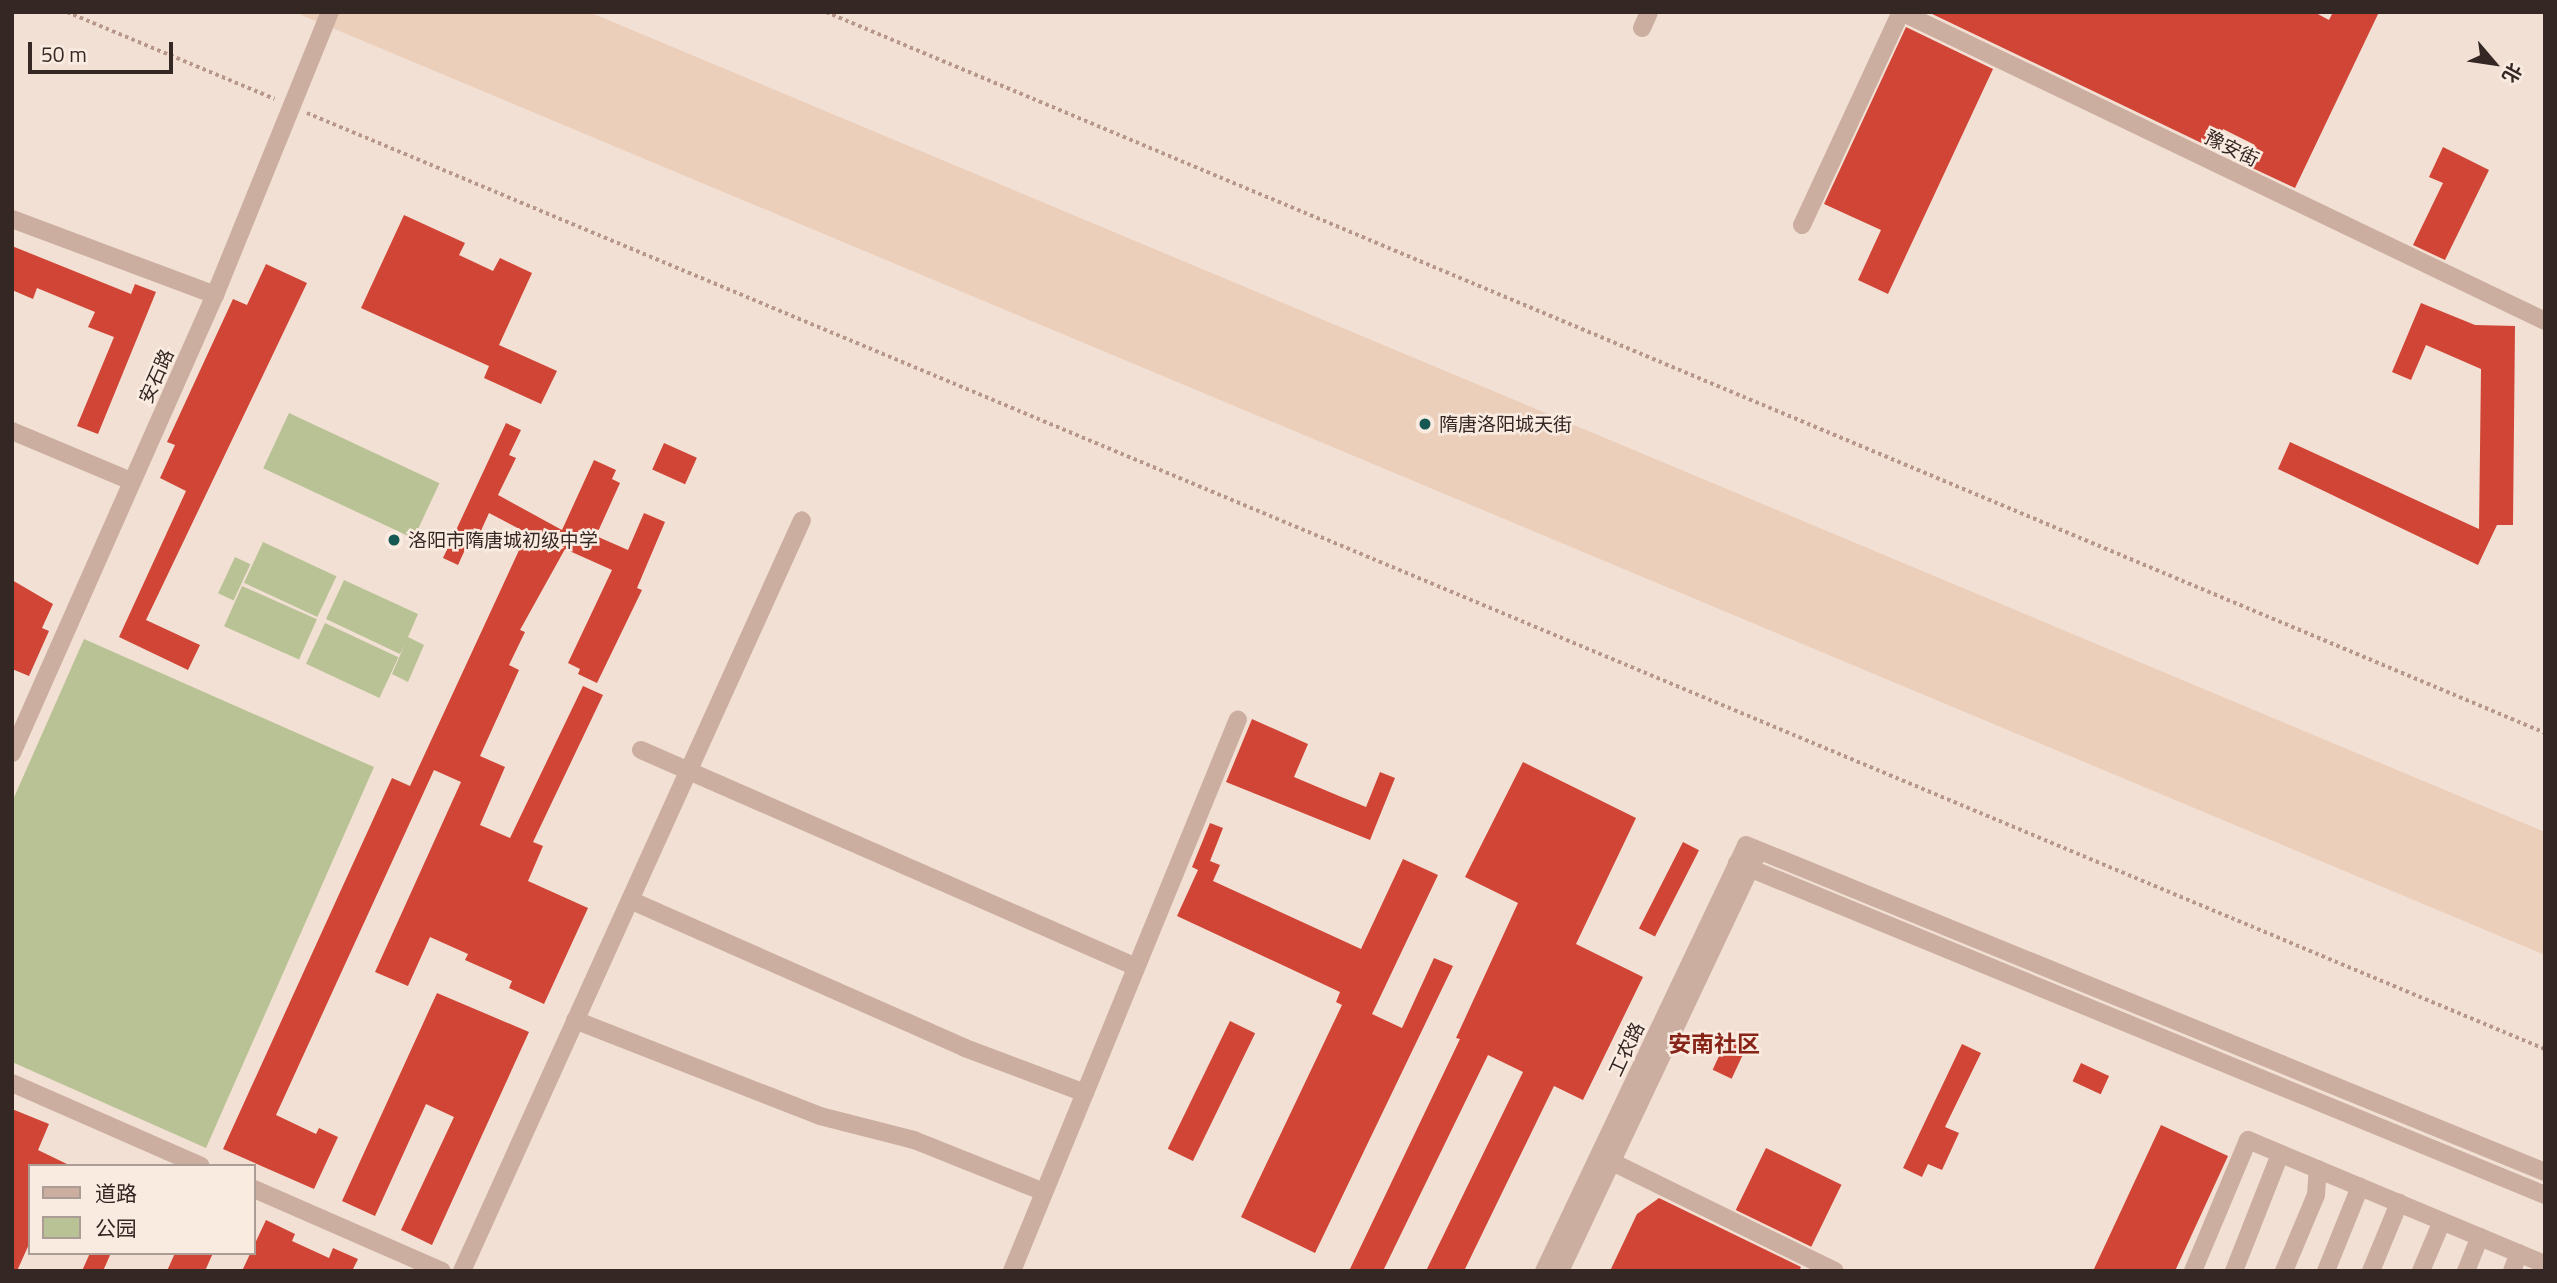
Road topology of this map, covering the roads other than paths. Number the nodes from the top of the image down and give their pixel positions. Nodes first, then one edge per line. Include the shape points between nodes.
1 (330, 12) edge
2 (1901, 12) edge
3 (12, 219) edge
4 (1802, 225) dead end
5 (215, 296) junction
6 (2545, 321) edge
7 (12, 431) edge
8 (131, 481) junction
9 (802, 520) dead end
10 (1238, 719) dead end
11 (641, 750) dead end
12 (12, 753) edge
13 (688, 771) junction
14 (1743, 866) junction
15 (629, 900) junction
16 (1136, 967) junction
17 (575, 1020) junction
18 (12, 1083) edge
19 (1085, 1093) junction
20 (2280, 1154) junction
21 (1605, 1159) junction
22 (196, 1164) edge
23 (2318, 1169) junction
24 (2545, 1172) edge
25 (2360, 1187) junction
26 (256, 1190) edge
27 (1044, 1192) junction
28 (2545, 1195) edge
29 (2399, 1203) junction
30 (2442, 1221) junction
31 (2480, 1237) junction
32 (2519, 1253) junction
33 (2545, 1264) edge
34 (442, 1271) edge
35 (461, 1271) edge
36 (1012, 1271) edge
37 (1544, 1271) edge
38 (1560, 1271) edge
39 (1835, 1271) edge
40 (2193, 1271) edge
41 (2234, 1271) edge
42 (2284, 1271) edge
43 (2326, 1271) edge
44 (2371, 1271) edge
45 (2421, 1271) edge
46 (2466, 1271) edge
47 (2512, 1271) edge

1 - 5 street, 安石路
2 - 4 street
2 - 6 street, 豫安街
3 - 5 street
5 - 8 street, 安石路
7 - 8 street
8 - 12 street, 安石路
9 - 13 street
10 - 16 street
11 - 13 street
13 - 15 street
13 - 16 street
14 - 21 street, 工农路
14 - 24 street, 工农路 via 1752,847
14 - 28 street
15 - 17 street
15 - 19 street via 965,1048
16 - 19 street
17 - 27 street via 820,1116 914,1140
17 - 35 street
18 - 22 street
19 - 27 street
20 - 23 street
20 - 40 street via 2248,1140
20 - 41 street
21 - 37 street, 工农路
21 - 38 street, 工农路
21 - 39 street
23 - 25 street
23 - 42 street via 2316,1195
25 - 29 street
25 - 43 street
26 - 34 street
27 - 36 street
29 - 30 street
29 - 44 street
30 - 31 street
30 - 45 street
31 - 32 street
31 - 46 street
32 - 33 street
32 - 47 street

